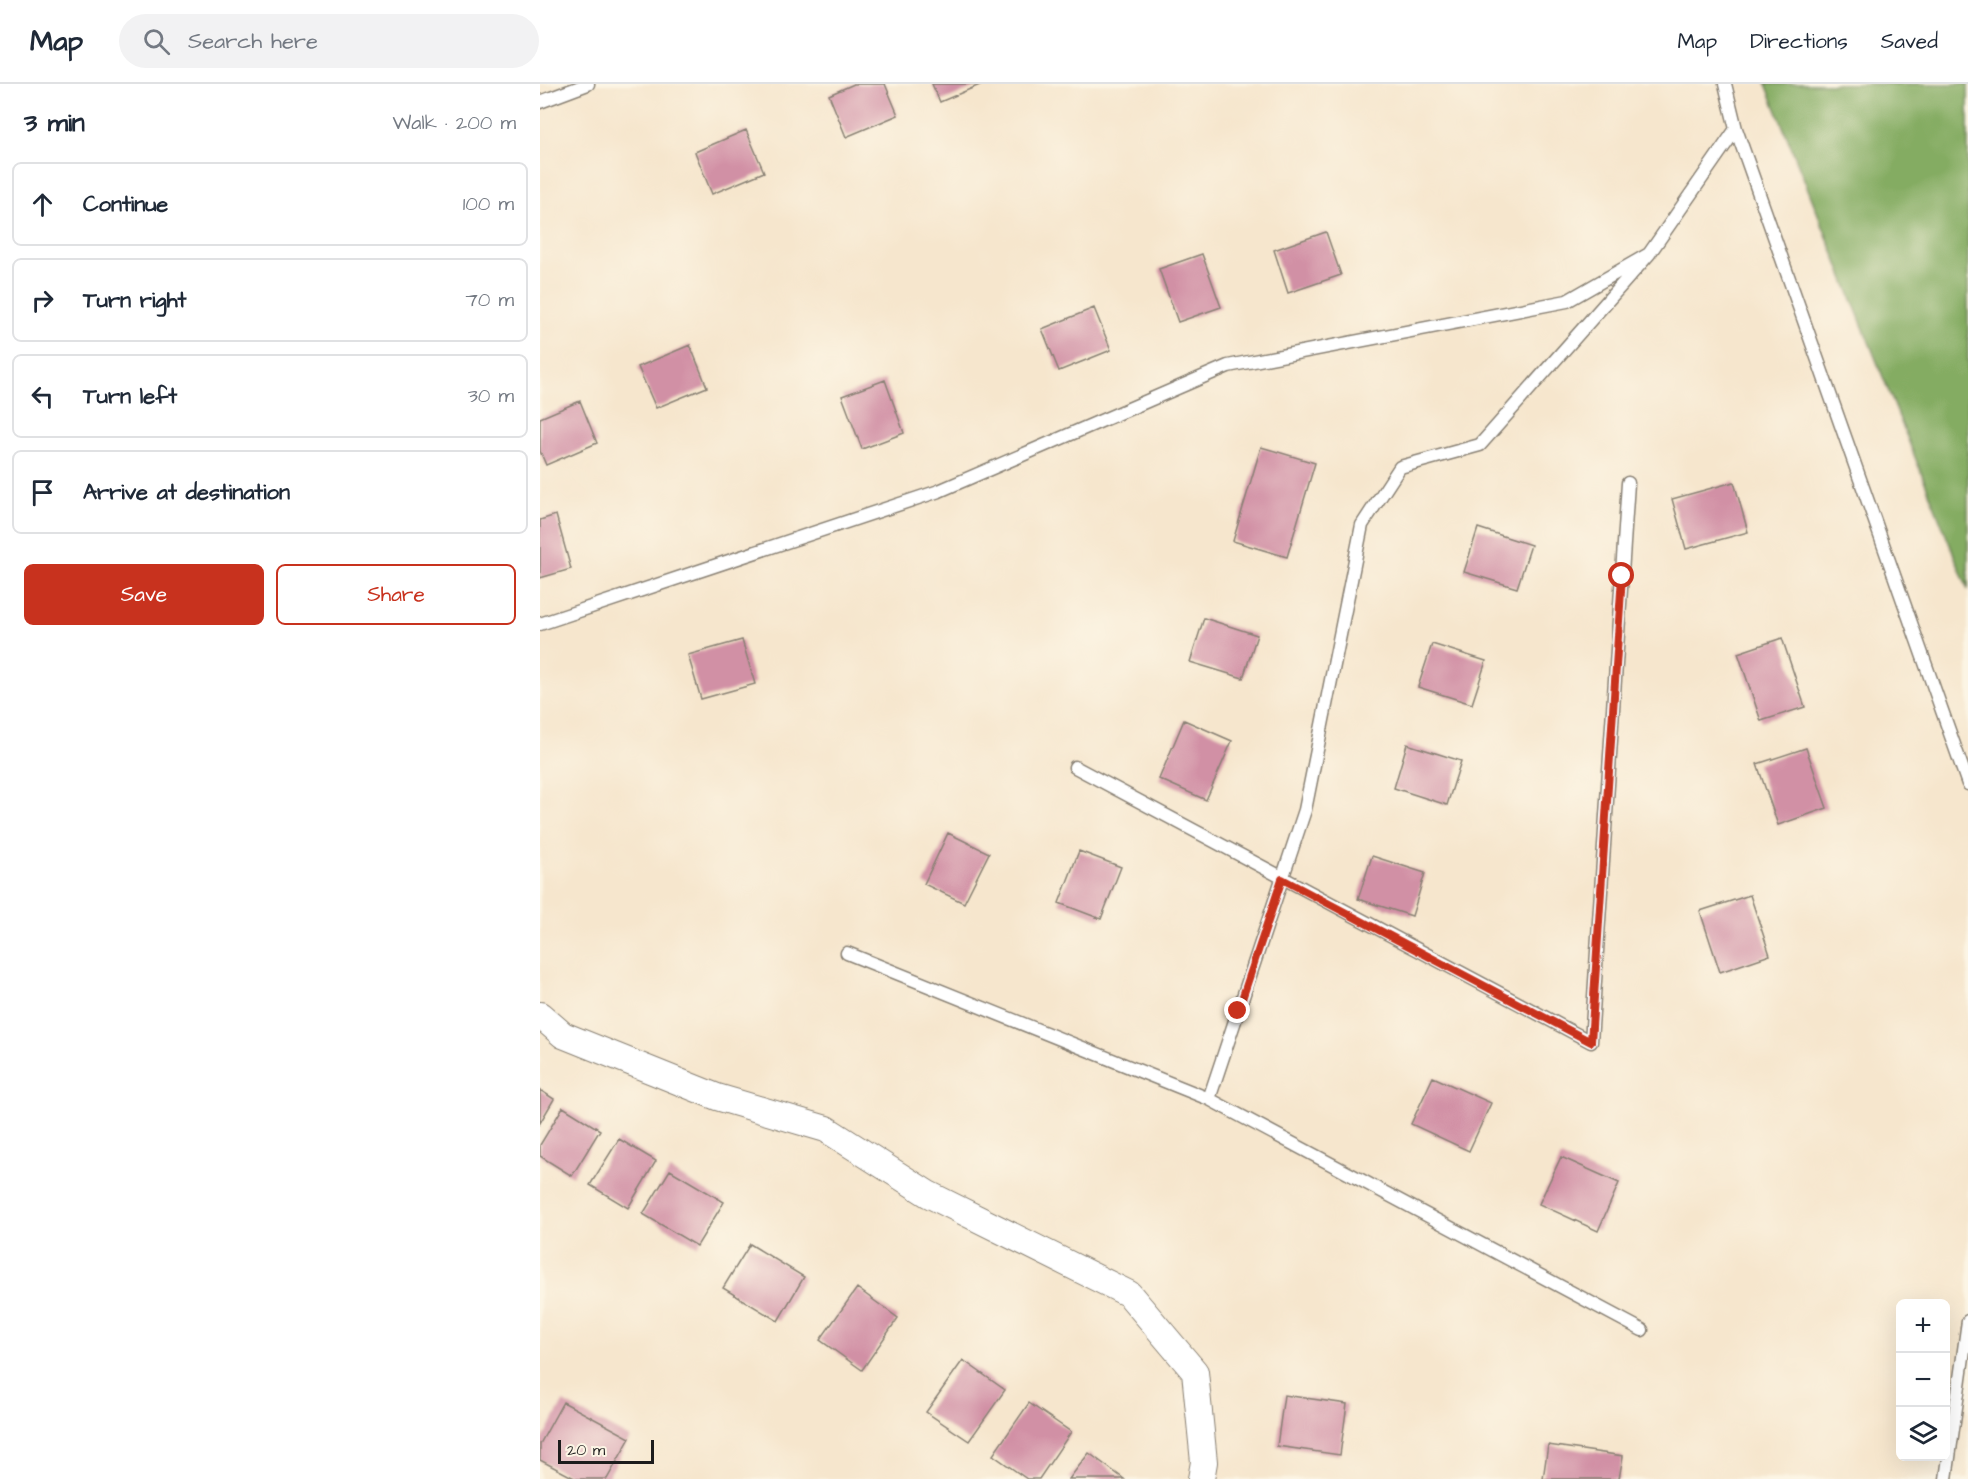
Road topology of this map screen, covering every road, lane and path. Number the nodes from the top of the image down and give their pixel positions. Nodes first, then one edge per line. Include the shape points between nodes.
1 (588, 84) edge
2 (1725, 84) edge
3 (540, 102) edge
4 (1736, 129) junction
5 (1649, 254) junction
6 (1628, 483) dead end
7 (540, 624) edge
8 (1075, 767) dead end
9 (1968, 784) edge
10 (1282, 879) junction
11 (847, 953) dead end
12 (540, 1015) edge
13 (1209, 1099) junction
14 (1968, 1321) edge
15 (1642, 1330) dead end
16 (1201, 1479) edge
17 (1946, 1479) edge

1 - 3 lane
2 - 4 lane
4 - 5 lane
4 - 9 lane
5 - 7 lane via 1567,301 1228,366 939,491
5 - 10 lane via 1480,445 1400,467 1362,525 1305,810
6 - 10 lane via 1591,1042
8 - 10 lane
10 - 13 lane
11 - 13 lane
12 - 16 street via 563,1035 717,1097 826,1129 928,1194 1129,1294 1195,1372 1204,1462
13 - 15 lane
14 - 17 lane

